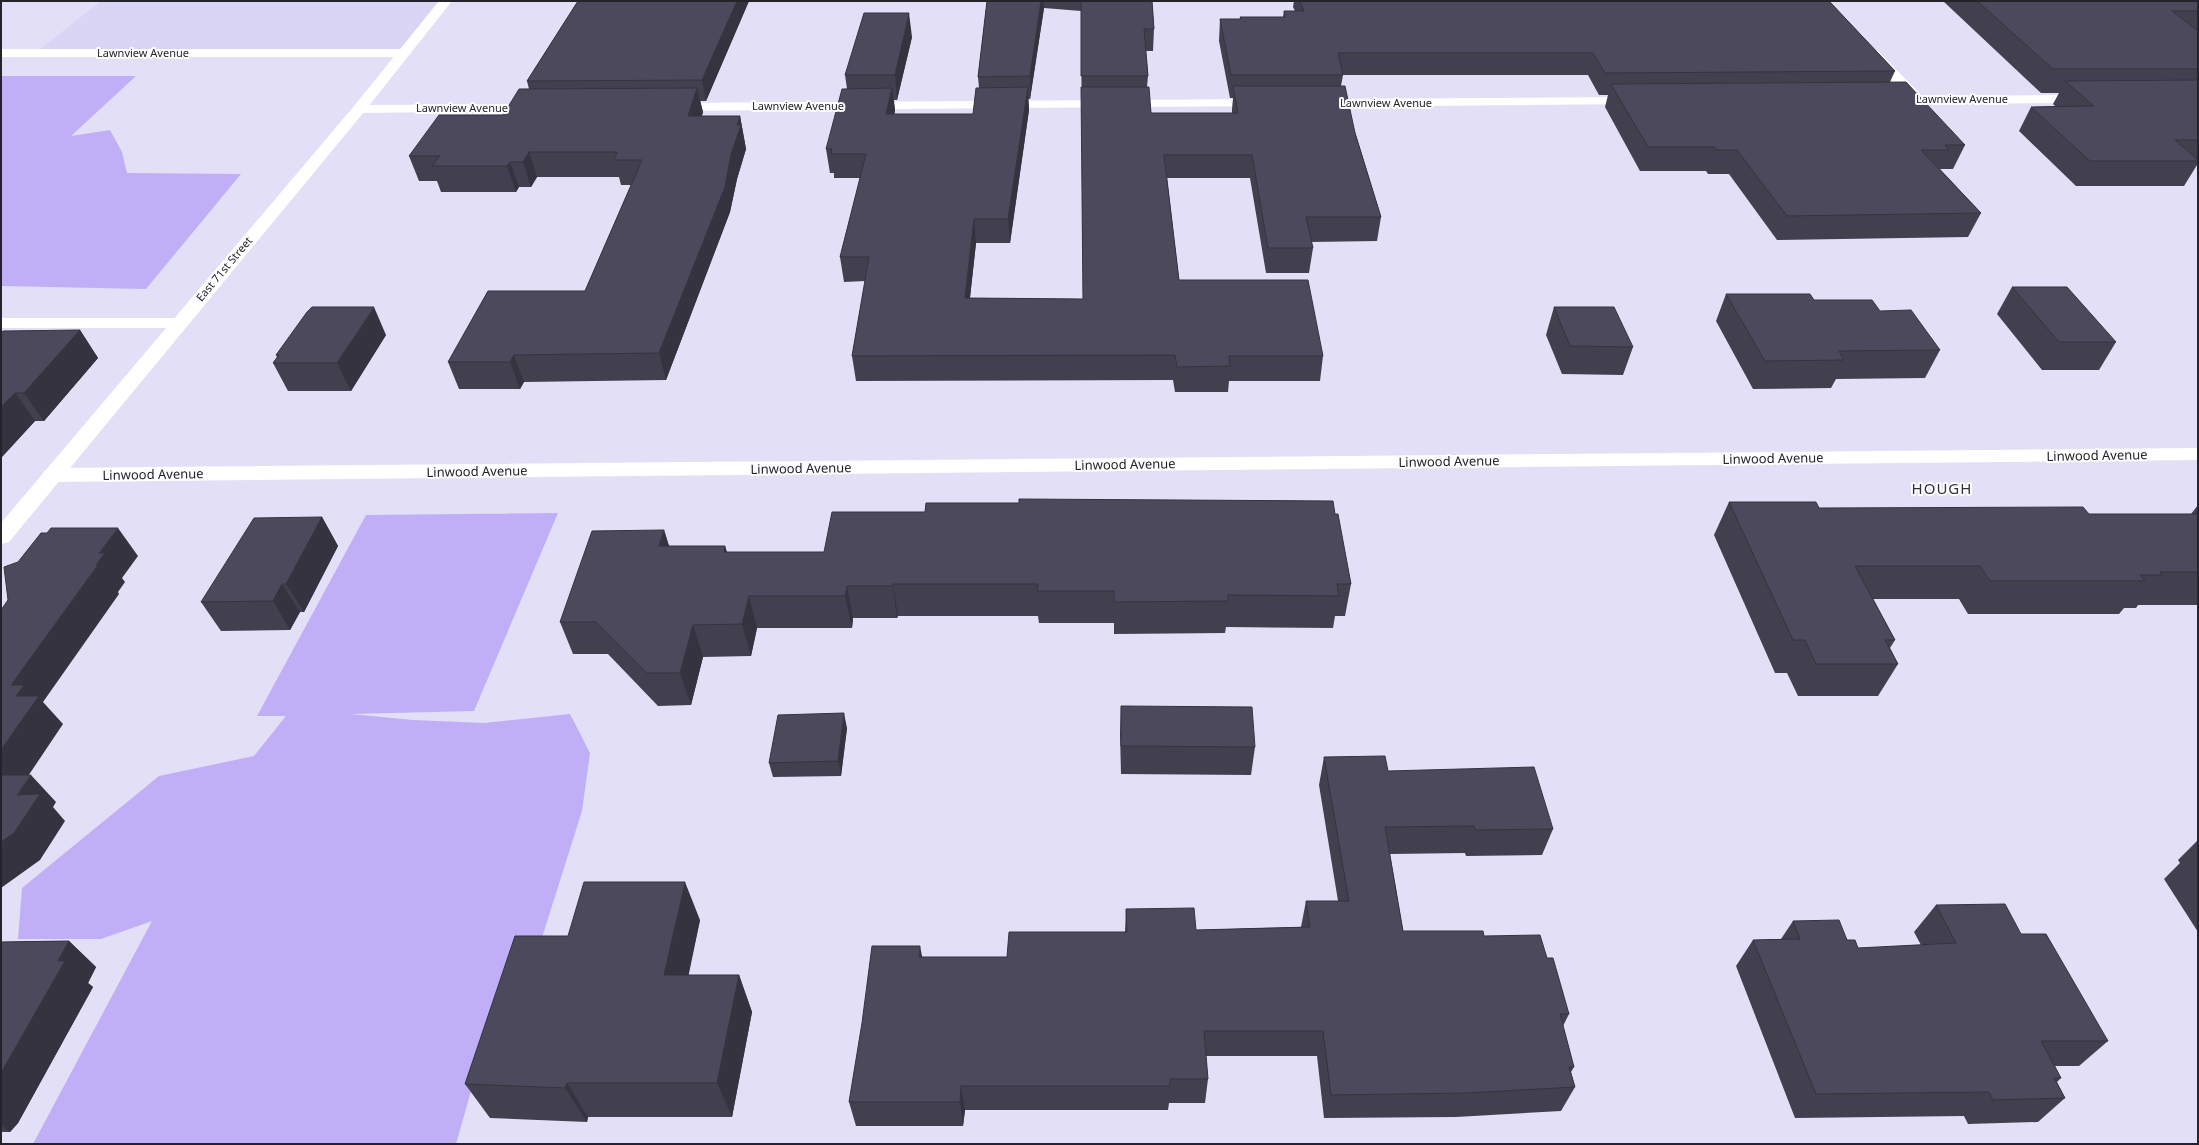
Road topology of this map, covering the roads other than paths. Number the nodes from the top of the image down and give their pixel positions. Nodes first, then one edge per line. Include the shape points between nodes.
1 (446, 1) edge
2 (1866, 46) edge
3 (1, 53) edge
4 (405, 53) junction
5 (2097, 99) edge
6 (1878, 100) edge
7 (1917, 100) junction
8 (1654, 101) edge
9 (1280, 103) edge
10 (1304, 103) edge
11 (659, 107) edge
12 (547, 108) edge
13 (359, 109) junction
14 (1, 323) edge
15 (178, 323) junction
16 (2198, 454) edge
17 (52, 475) junction
18 (1, 537) edge

1 - 4 street, East 71st Street
2 - 7 street
3 - 4 street, Lawnview Avenue
4 - 13 street, East 71st Street
5 - 7 street, Lawnview Avenue
6 - 7 street, Lawnview Avenue
8 - 10 street, Lawnview Avenue
9 - 11 street, Lawnview Avenue
12 - 13 street, Lawnview Avenue
13 - 15 street, East 71st Street
14 - 15 street
15 - 17 street, East 71st Street
16 - 17 street, Linwood Avenue
17 - 18 street, East 71st Street

